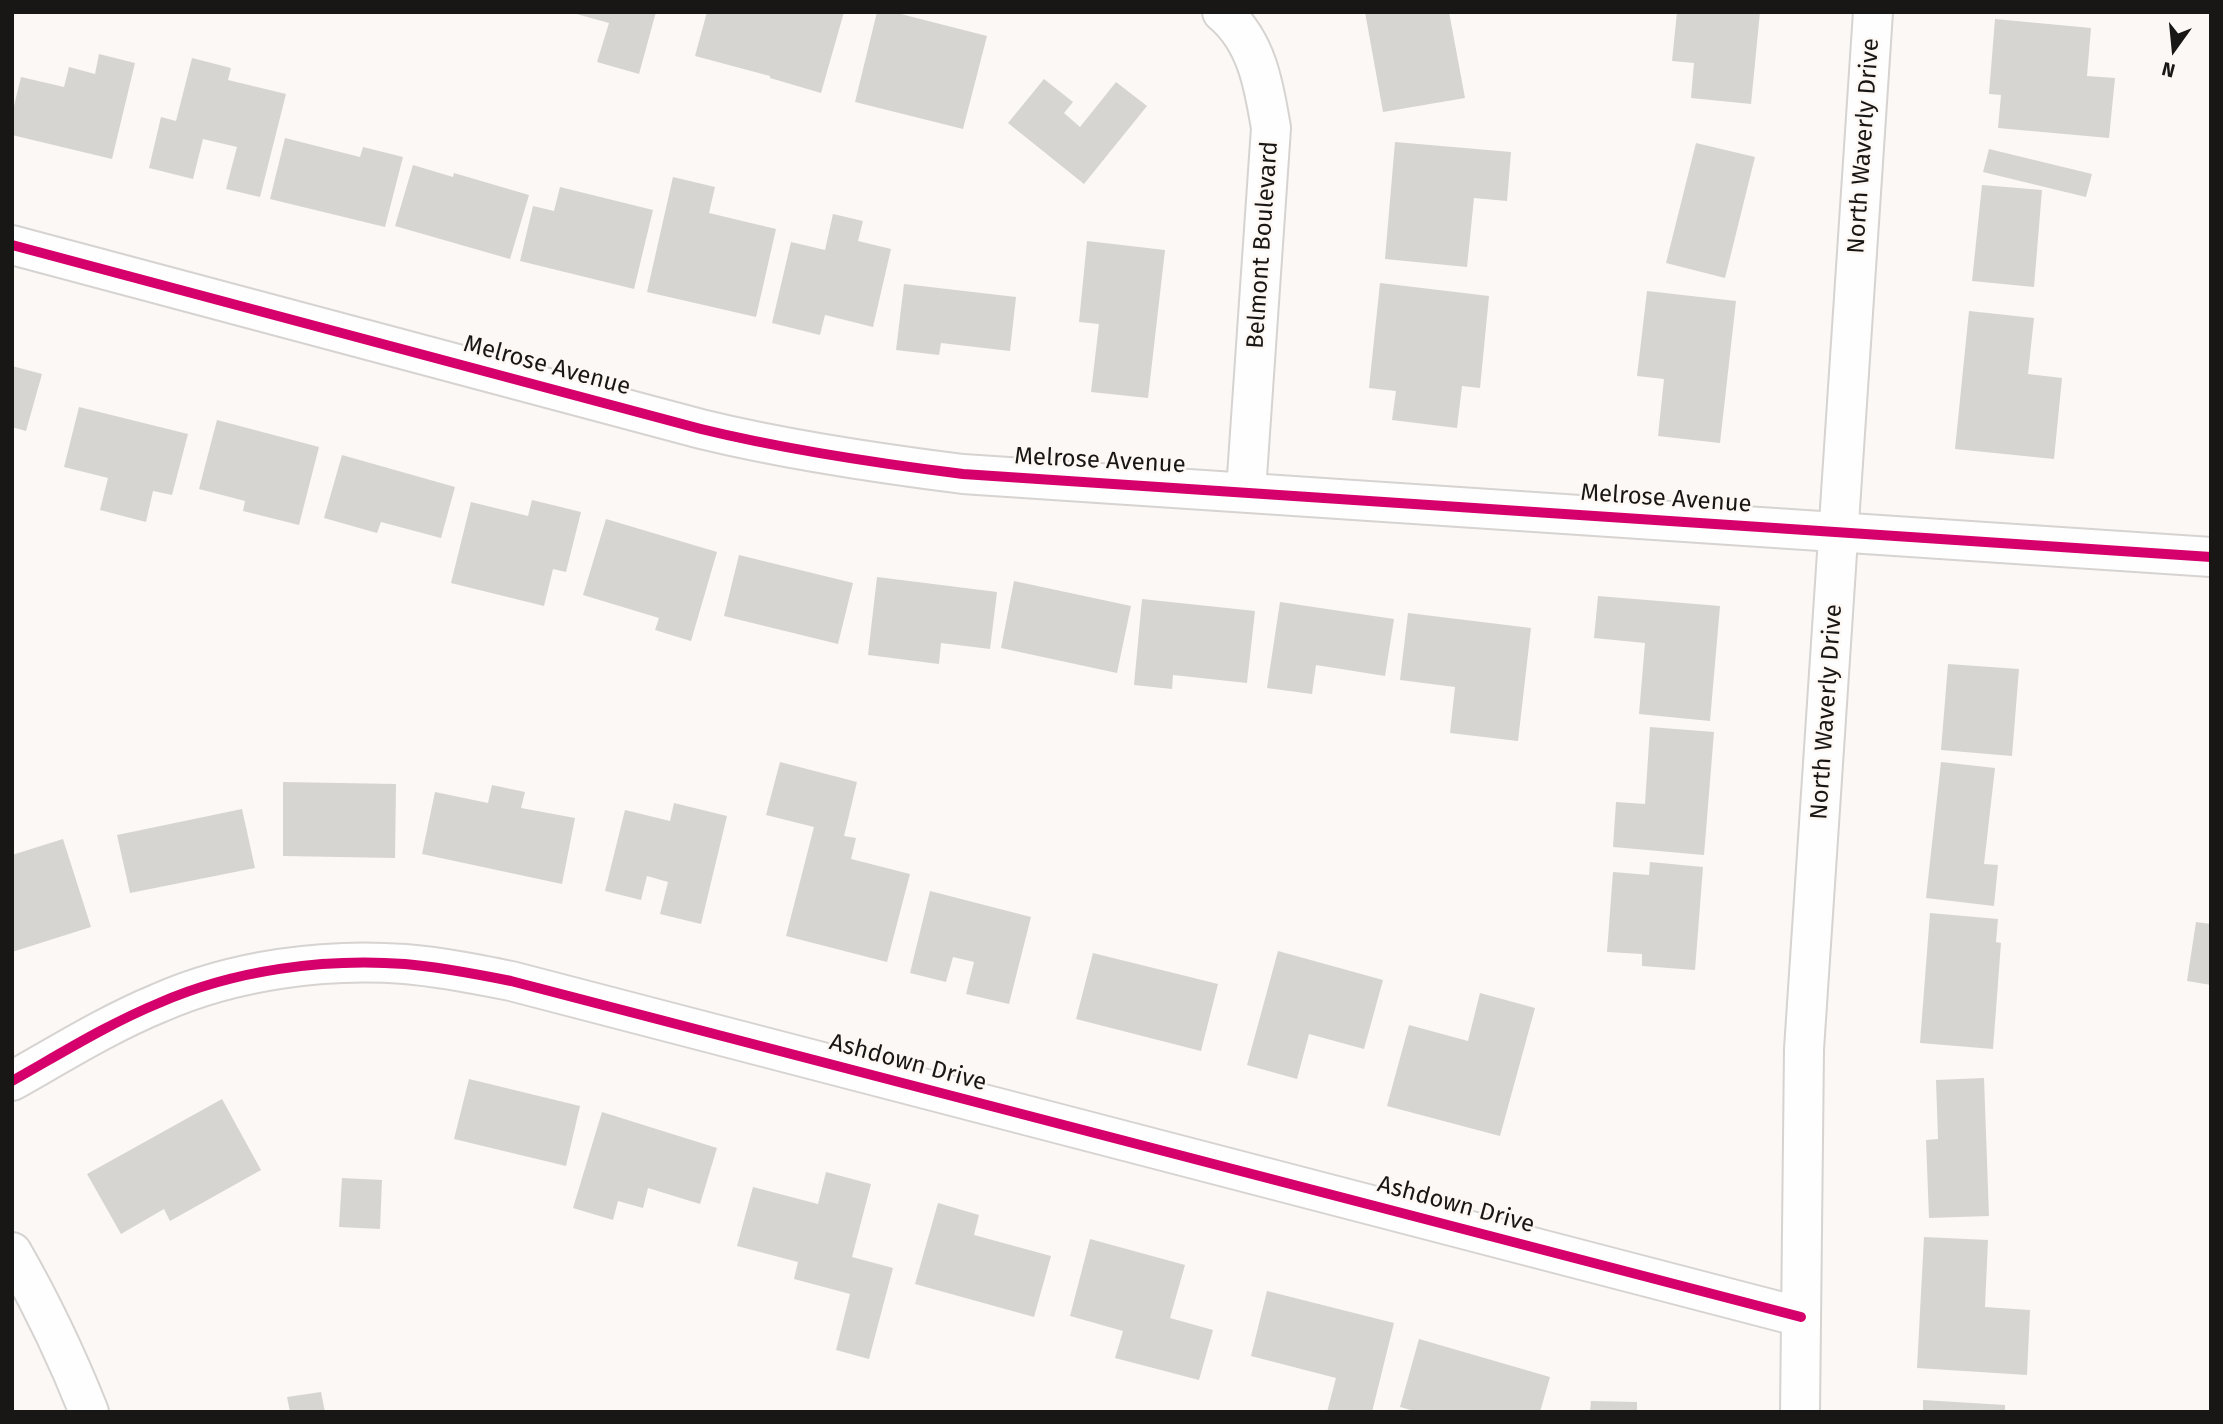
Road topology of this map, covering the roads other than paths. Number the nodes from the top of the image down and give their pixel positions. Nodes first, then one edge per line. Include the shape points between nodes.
1 (1222, 12) edge
2 (1872, 12) edge
3 (12, 245) edge
4 (1246, 491) junction
5 (1839, 531) junction
6 (2211, 556) edge
7 (12, 1081) edge
8 (12, 1252) edge
9 (1801, 1317) junction
10 (89, 1412) edge
11 (1800, 1412) edge

1 - 4 street, Belmont Boulevard via 1252,50 1265,88 1271,128
2 - 5 street, North Waverly Drive
3 - 4 street, Melrose Avenue via 755,442 963,474
4 - 5 street, Melrose Avenue
5 - 6 street, Melrose Avenue
5 - 9 street, North Waverly Drive via 1804,1049
7 - 9 street, Ashdown Drive via 118,1022 203,986 299,967 404,964 460,971
8 - 10 street via 38,1297
9 - 11 street, North Waverly Drive

